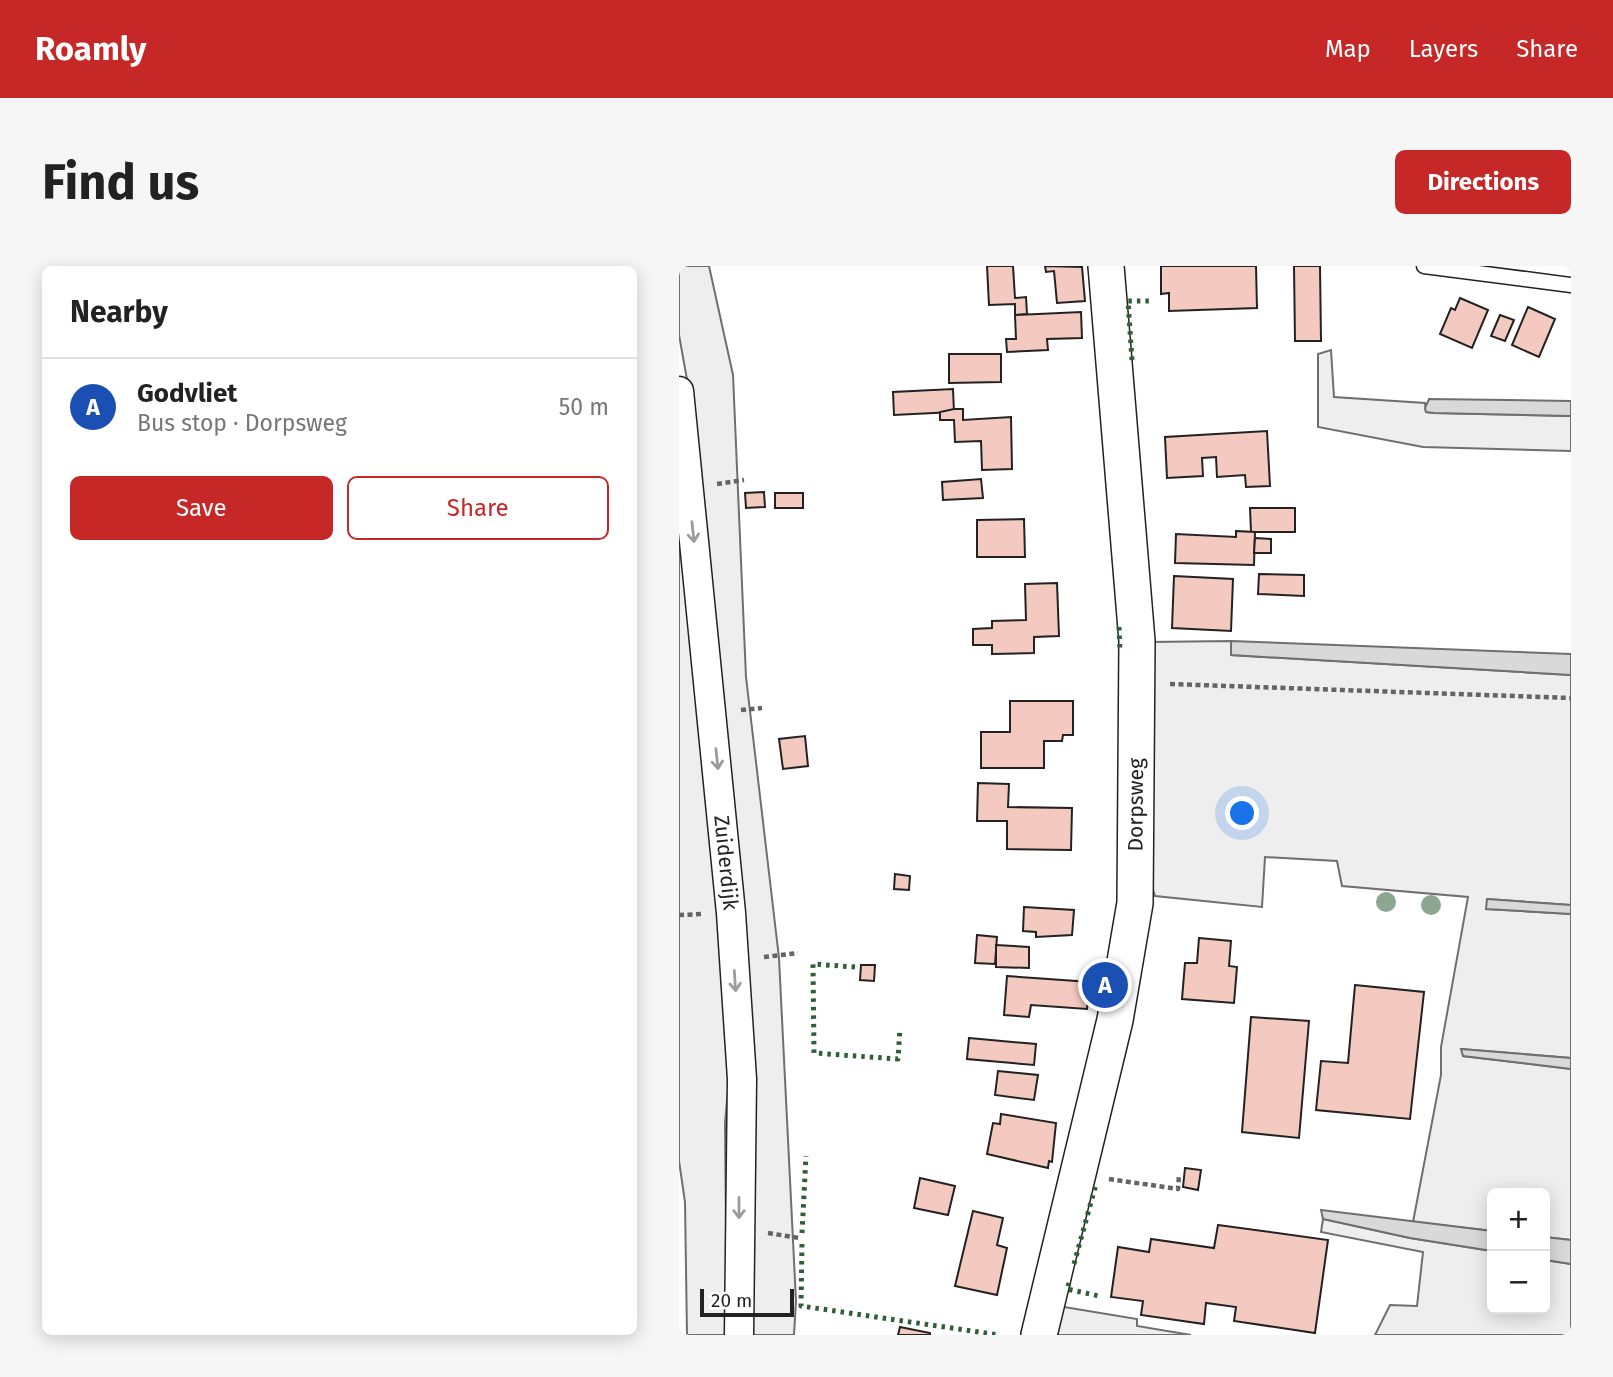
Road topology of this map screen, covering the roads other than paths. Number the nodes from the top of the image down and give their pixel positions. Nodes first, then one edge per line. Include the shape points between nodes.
1 (1106, 266) edge
2 (1424, 266) edge
3 (1571, 285) edge
4 (679, 391) edge
5 (739, 1335) edge
6 (1039, 1335) edge

1 - 6 street, Dorpsweg via 1137,641 1135,903 1115,1020
2 - 3 lane
4 -> 5 street, Zuiderdijk via 731,913 741,1079

